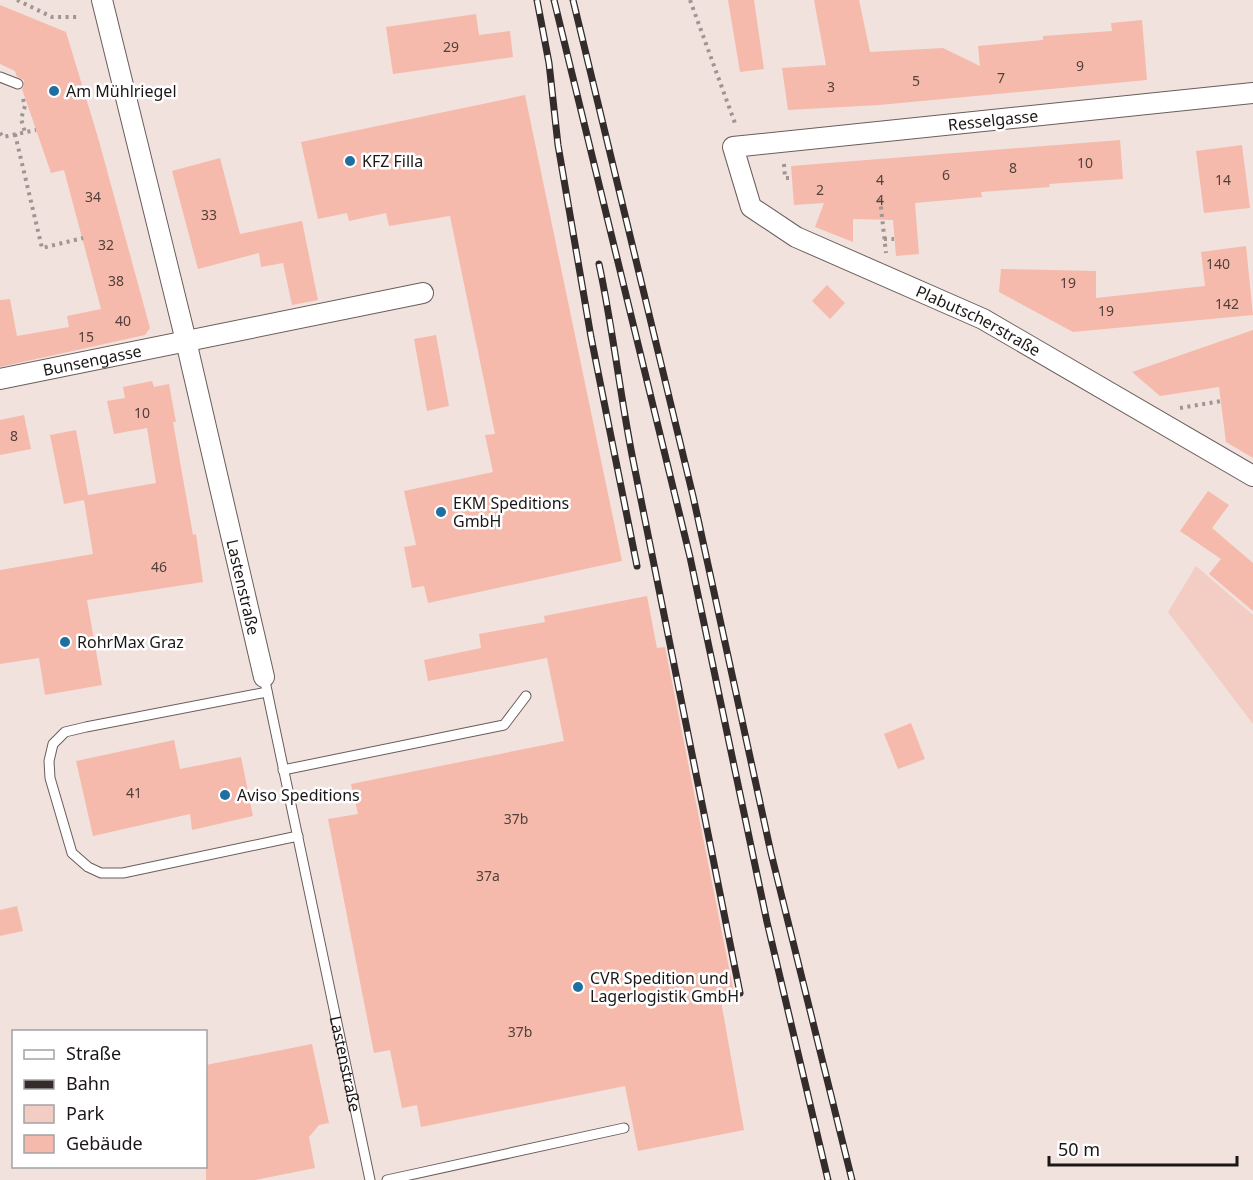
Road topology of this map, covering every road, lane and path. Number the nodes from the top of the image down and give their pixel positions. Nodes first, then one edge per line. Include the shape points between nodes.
1 (17, 0) edge
2 (102, 0) edge
3 (690, 0) edge
4 (78, 17) dead end
5 (0, 77) edge
6 (18, 84) dead end
7 (1253, 93) edge
8 (21, 119) dead end
9 (36, 130) dead end
10 (25, 132) junction
11 (0, 133) edge
12 (15, 134) junction
13 (738, 147) junction
14 (880, 199) dead end
15 (83, 238) dead end
16 (894, 238) dead end
17 (884, 239) junction
18 (877, 273) junction
19 (423, 293) dead end
20 (186, 341) junction
21 (0, 379) edge
22 (1253, 476) edge
23 (266, 685) junction
24 (526, 696) dead end
25 (284, 770) junction
26 (298, 836) junction
27 (624, 1128) dead end
28 (370, 1180) edge
29 (387, 1180) edge

1 - 4 path via 52,16
2 - 20 street, Lastenstraße
3 - 13 path
5 - 6 lane
7 - 13 street, Resselgasse
8 - 10 path
9 - 10 path
10 - 12 path
11 - 12 path
12 - 15 path via 42,248
13 - 18 street, Plabutscherstraße via 751,207 796,237
14 - 17 path
16 - 17 path
17 - 18 path via 886,256
18 - 22 street, Plabutscherstraße via 983,319
19 - 20 street, Bunsengasse
20 - 21 street, Bunsengasse
20 - 23 street, Lastenstraße
23 - 25 lane, Lastenstraße
23 - 26 lane via 65,732 53,744 50,778 72,853 101,873 123,873
24 - 25 lane via 504,724
25 - 26 lane, Lastenstraße
26 - 28 lane, Lastenstraße
27 - 29 lane

